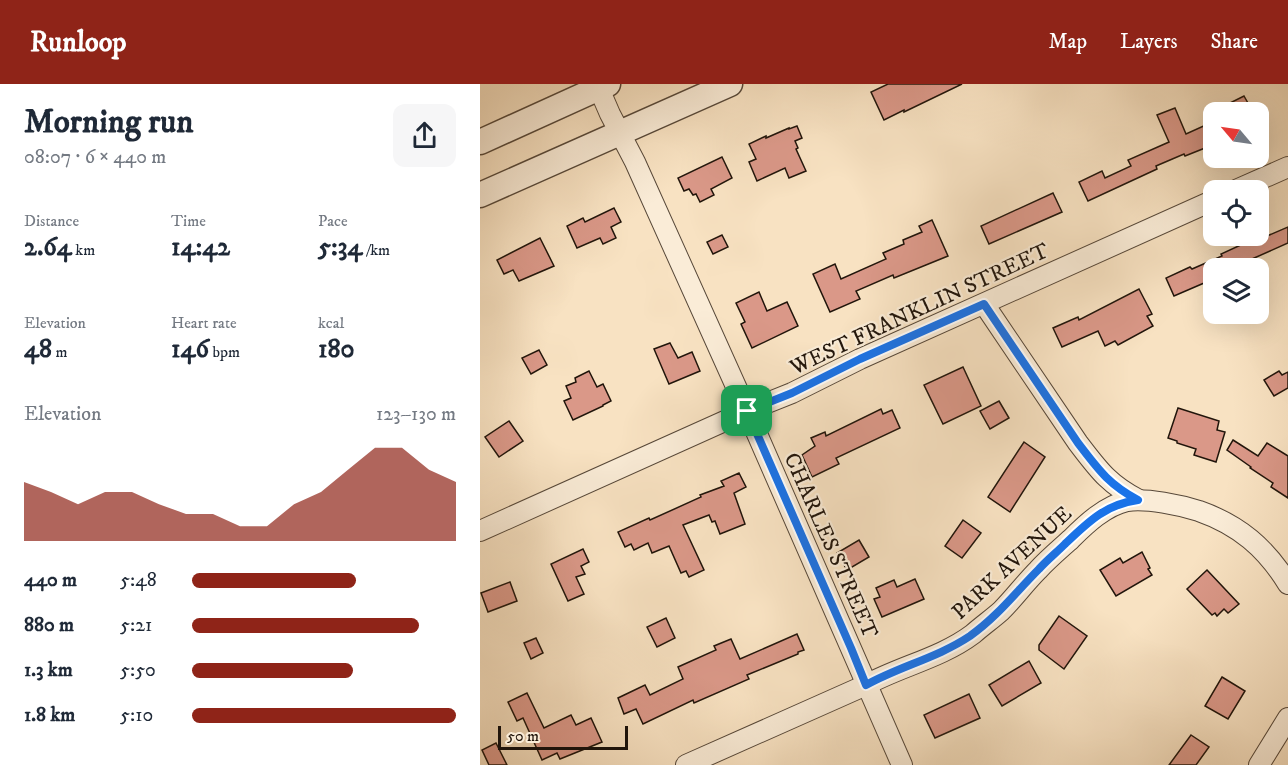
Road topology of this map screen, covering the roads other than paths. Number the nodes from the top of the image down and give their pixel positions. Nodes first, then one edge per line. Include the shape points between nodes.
1 (730, 84) edge
2 (602, 85) edge
3 (619, 134) junction
4 (480, 142) edge
5 (1288, 167) edge
6 (1259, 180) edge
7 (480, 195) edge
8 (1203, 205) edge
9 (984, 304) junction
10 (747, 411) junction
11 (1138, 500) junction
12 (480, 531) edge
13 (1288, 584) edge
14 (866, 685) junction
15 (1288, 718) edge
16 (686, 765) edge
17 (902, 765) edge
18 (1259, 765) edge

1 - 3 street
2 - 3 street, CHARLES STREET
2 - 4 street
3 - 7 street
3 - 10 street, CHARLES STREET
5 - 6 street
8 - 9 street, WEST FRANKLIN STREET
9 - 10 street, WEST FRANKLIN STREET
9 - 11 street via 1094,464 1114,486
10 - 12 street, WEST FRANKLIN STREET
10 - 14 street, CHARLES STREET
11 - 13 street via 1184,506 1239,529 1262,549
11 - 14 street, PARK AVENUE via 1106,510 1089,522 1038,569 1000,612 970,636 939,654
14 - 16 street, PARK AVENUE
14 - 17 street, CHARLES STREET
15 - 18 street

